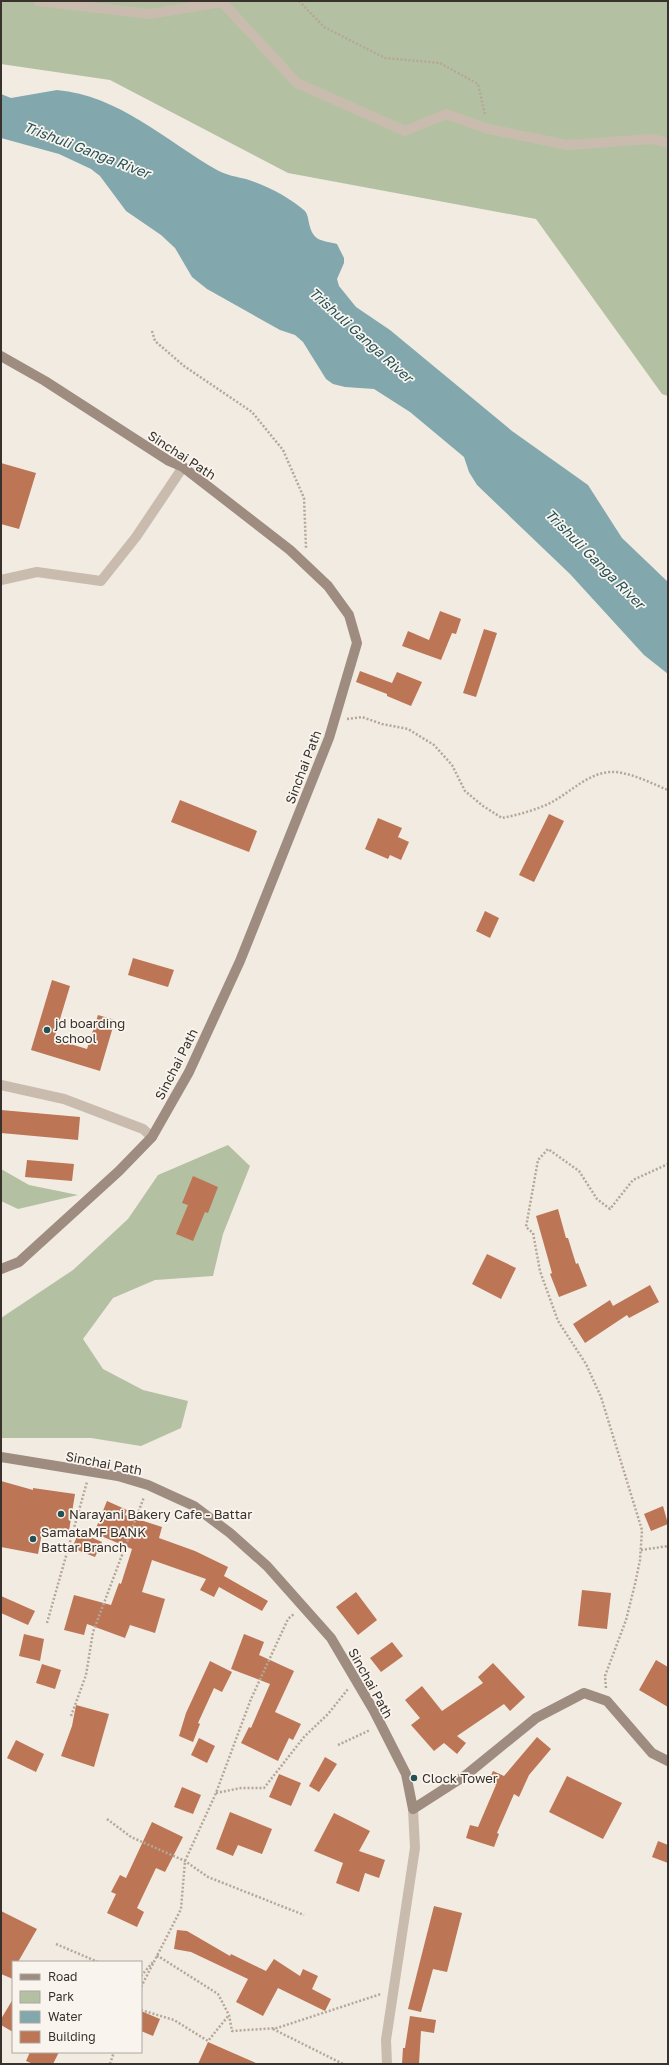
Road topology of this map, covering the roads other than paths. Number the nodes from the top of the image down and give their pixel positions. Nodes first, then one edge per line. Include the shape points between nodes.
1 (38, 1) edge
2 (668, 143) edge
3 (1, 356) edge
4 (183, 467) junction
5 (1, 580) edge
6 (1, 1085) edge
7 (152, 1137) junction
8 (1, 1269) edge
9 (1, 1457) edge
10 (668, 1761) edge
11 (413, 1809) junction
12 (387, 2064) edge

1 - 2 street via 150,14 222,2 297,83 405,132 446,114 488,129 568,145 652,138
3 - 4 street, Sinchai Path via 45,380 169,461
4 - 5 street via 136,536 101,581 37,572
4 - 7 street, Sinchai Path via 290,550 328,586 349,615 357,643 329,738 240,961 189,1072
6 - 7 street via 64,1098 143,1128
7 - 8 street, Sinchai Path via 119,1171 18,1262
9 - 11 street, Sinchai Path via 118,1476 148,1485 194,1506 230,1532 267,1566 330,1638 374,1711 406,1774
10 - 11 street via 652,1753 607,1701 584,1693 536,1718 466,1775
11 - 12 street via 415,1848 386,2040

